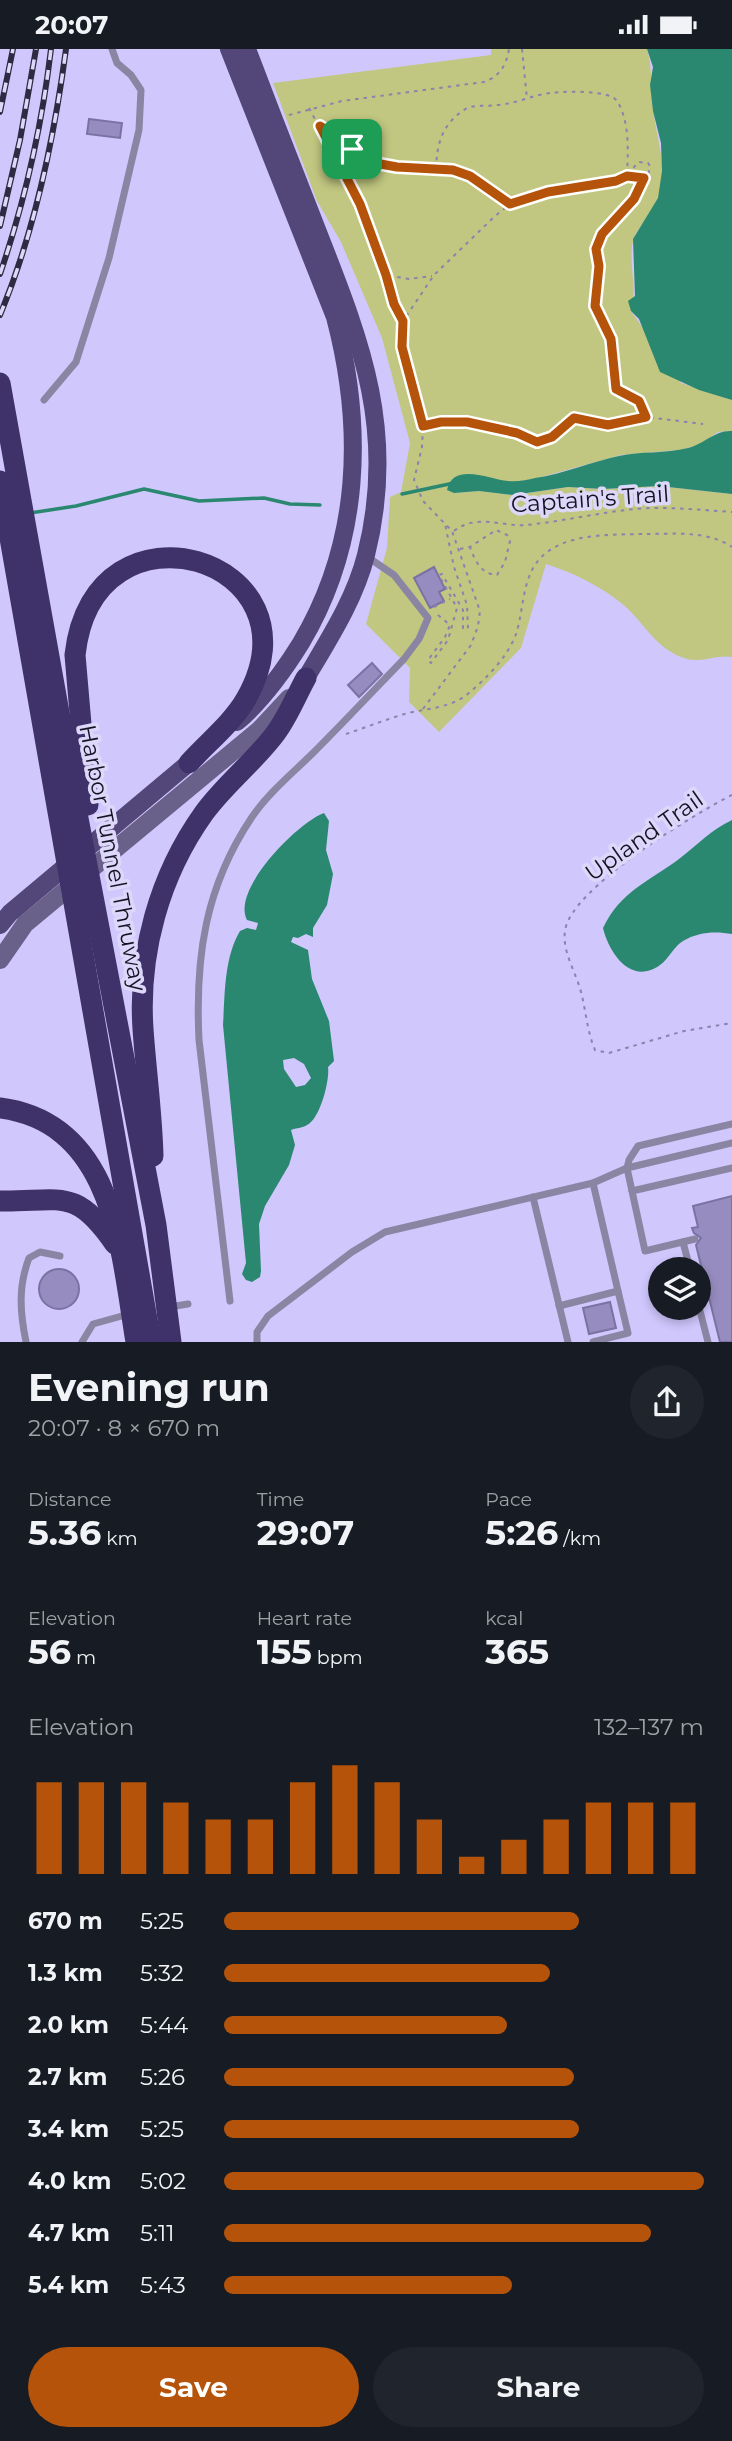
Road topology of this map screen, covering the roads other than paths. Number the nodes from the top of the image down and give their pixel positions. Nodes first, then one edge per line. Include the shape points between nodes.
1 (112, 49) edge
2 (229, 49) edge
3 (247, 49) edge
4 (0, 383) edge
5 (44, 400) dead end
6 (353, 411) junction
7 (0, 481) edge
8 (366, 555) junction
9 (330, 584) junction
10 (36, 636) junction
11 (306, 678) junction
12 (189, 763) junction
13 (75, 815) junction
14 (3, 919) edge
15 (25, 924) junction
16 (0, 946) edge
17 (0, 960) edge
18 (0, 1108) edge
19 (732, 1124) edge
20 (732, 1143) edge
21 (627, 1168) junction
22 (732, 1168) edge
23 (593, 1184) junction
24 (632, 1191) junction
25 (533, 1197) junction
26 (3, 1203) edge
27 (156, 1225) junction
28 (695, 1239) dead end
29 (683, 1242) junction
30 (120, 1250) junction
31 (60, 1256) dead end
32 (687, 1257) edge
33 (131, 1271) junction
34 (618, 1291) junction
35 (230, 1301) dead end
36 (188, 1304) dead end
37 (559, 1306) junction
38 (702, 1320) edge
39 (26, 1342) edge
40 (82, 1342) edge
41 (136, 1342) edge
42 (164, 1342) edge
43 (257, 1342) edge
44 (568, 1342) edge
45 (593, 1342) edge
46 (708, 1342) edge

1 - 5 lane via 141,90 139,130 109,258 76,362
2 - 6 main road via 335,317
3 - 8 main road via 349,312 372,392 378,476
4 - 10 highway, Harbor Tunnel Thruway
6 - 8 main road via 365,463 357,545
6 - 9 main road via 350,510
7 - 10 highway, Harbor Tunnel Thruway
8 - 9 main road via 344,563
8 - 11 main road via 336,629
8 - 35 lane via 394,575 428,618 404,659 254,814 222,872 200,947 199,1040
9 - 12 main road via 315,619 266,693
10 - 13 highway, Harbor Tunnel Thruway
11 - 15 main road via 259,730
11 - 27 highway via 276,732 202,815 155,913 143,989
12 - 13 highway via 244,702 257,672 260,627 247,594 229,575 194,559 157,558 124,571 105,585 89,604 78,632
12 - 14 main road
13 - 27 highway, Harbor Tunnel Thruway
13 - 33 highway, Harbor Tunnel Thruway via 77,920
15 - 16 main road
15 - 17 main road
18 - 30 highway via 42,1120 74,1144 106,1197
19 - 21 lane via 638,1146
20 - 21 lane
21 - 23 lane
21 - 24 lane
22 - 24 lane
23 - 25 lane
23 - 34 lane
24 - 29 lane via 645,1251
25 - 37 lane
25 - 43 lane via 385,1232 268,1316 257,1332
26 - 30 highway via 57,1198 78,1204 102,1224
27 - 42 highway, Harbor Tunnel Thruway
28 - 29 lane
29 - 32 lane
30 - 33 highway
31 - 39 lane via 40,1252 29,1258 20,1301
33 - 41 highway
33 - 42 highway, Harbor Tunnel Thruway
34 - 37 lane
34 - 45 lane via 628,1333
36 - 40 lane via 93,1324
37 - 44 lane
38 - 46 lane

